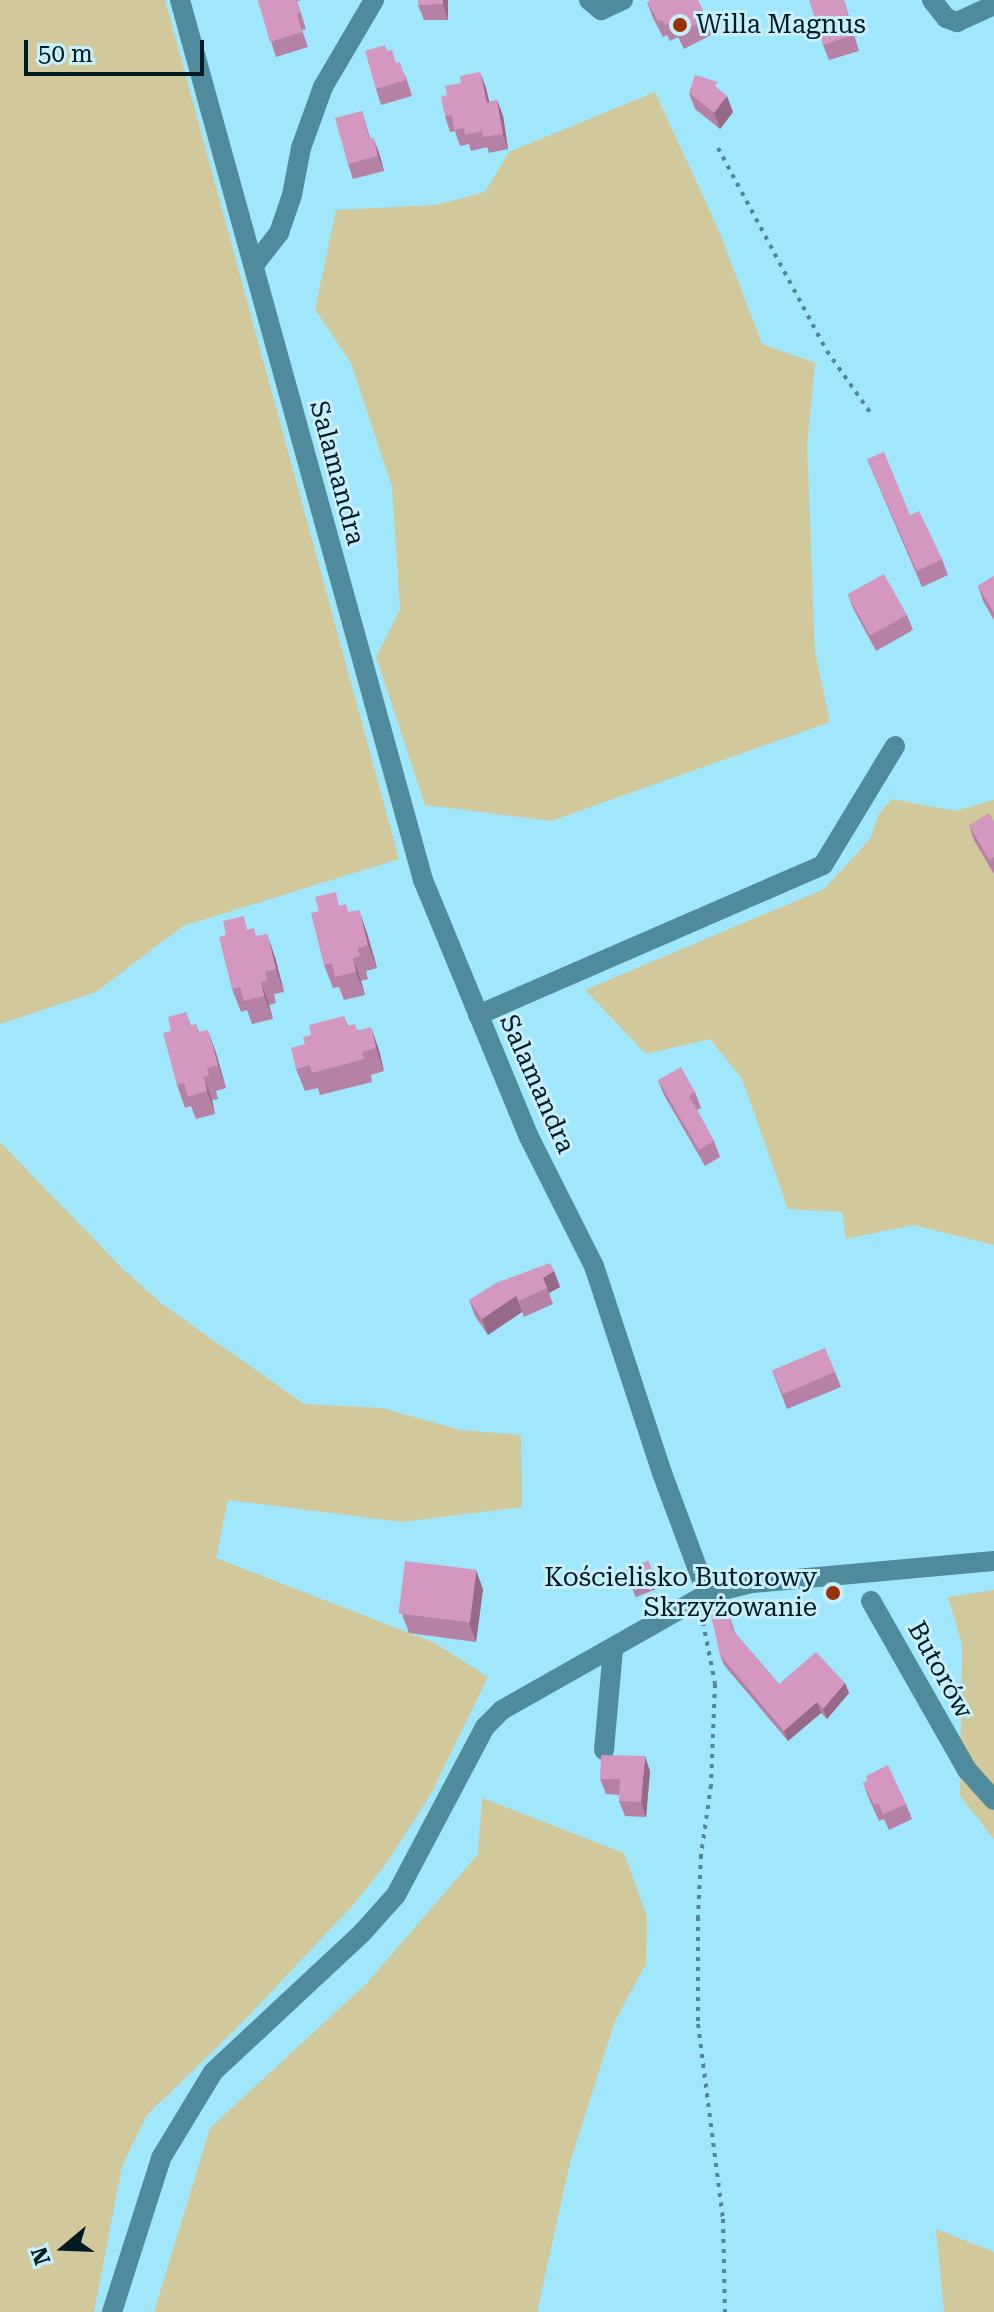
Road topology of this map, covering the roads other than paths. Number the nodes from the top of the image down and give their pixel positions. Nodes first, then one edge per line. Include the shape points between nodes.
1 (180, 0) edge
2 (374, 0) edge
3 (589, 0) edge
4 (623, 0) edge
5 (932, 0) edge
6 (994, 5) edge
7 (254, 265) junction
8 (895, 746) dead end
9 (478, 1015) junction
10 (994, 1561) edge
11 (869, 1590) junction
12 (700, 1597) junction
13 (613, 1650) junction
14 (604, 1750) dead end
15 (994, 1800) edge
16 (112, 2312) edge

1 - 7 street, Salamandra
2 - 7 street via 323,87 279,233
3 - 4 street via 601,10
5 - 6 street via 946,18 957,22
7 - 9 street, Salamandra via 423,880
8 - 9 street via 823,865
9 - 12 street, Salamandra via 528,1135 594,1266
10 - 11 street
11 - 12 street via 752,1583
11 - 15 street, Butorów via 967,1770
12 - 13 street
13 - 14 street
13 - 16 street via 502,1710 485,1727 396,1895 213,2072 161,2158

